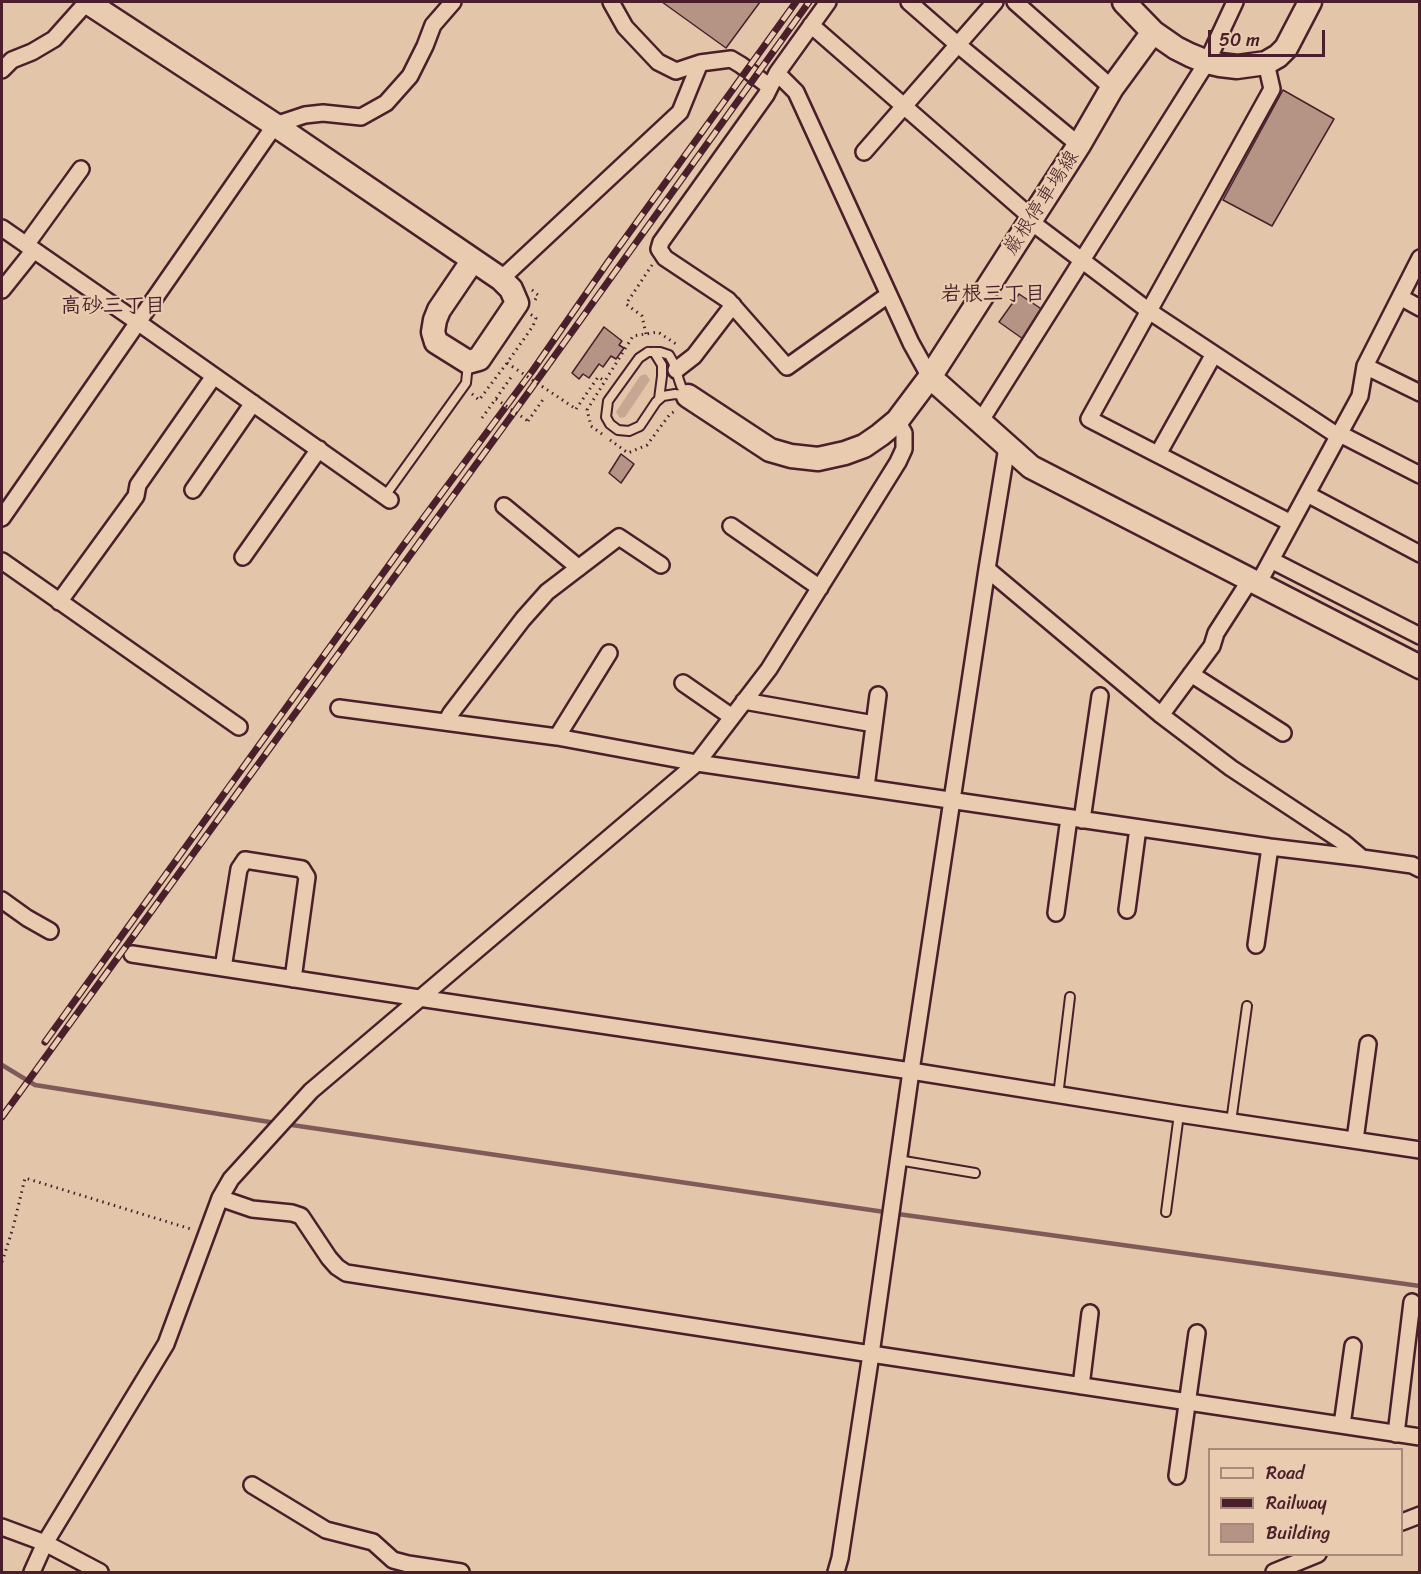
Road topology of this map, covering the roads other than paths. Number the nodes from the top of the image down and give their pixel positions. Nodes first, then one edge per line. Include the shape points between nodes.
1 (87, 2) edge
2 (453, 2) edge
3 (611, 2) edge
4 (828, 2) edge
5 (909, 2) edge
6 (995, 2) edge
7 (1015, 2) edge
8 (1124, 2) edge
9 (1233, 2) edge
10 (1310, 2) edge
11 (811, 25) junction
12 (1153, 32) junction
13 (957, 45) junction
14 (1207, 62) junction
15 (700, 63) junction
16 (1266, 63) junction
17 (2, 70) edge
18 (777, 73) junction
19 (770, 87) junction
20 (1112, 88) junction
21 (904, 106) junction
22 (275, 125) junction
23 (1079, 145) junction
24 (864, 152) dead end
25 (81, 169) dead end
26 (1031, 220) junction
27 (2, 228) edge
28 (30, 247) junction
29 (1419, 258) edge
30 (473, 260) junction
31 (1081, 260) junction
32 (501, 279) junction
33 (2, 291) edge
34 (888, 295) junction
35 (1400, 297) junction
36 (733, 305) junction
37 (1419, 308) edge
38 (1149, 311) junction
39 (139, 322) junction
40 (654, 352) junction
41 (1214, 354) junction
42 (468, 362) junction
43 (1365, 366) junction
44 (676, 370) junction
45 (214, 376) junction
46 (930, 377) junction
47 (1419, 393) edge
48 (688, 396) junction
49 (659, 399) junction
50 (253, 403) junction
51 (897, 421) junction
52 (980, 422) junction
53 (1339, 435) junction
54 (1007, 447) junction
55 (319, 449) junction
56 (1158, 454) junction
57 (1419, 475) edge
58 (193, 490) dead end
59 (1307, 494) junction
60 (387, 498) joint
61 (504, 506) dead end
62 (2, 518) edge
63 (1291, 523) junction
64 (731, 526) dead end
65 (1419, 554) edge
66 (243, 557) dead end
67 (1271, 560) junction
68 (2, 561) edge
69 (661, 565) dead end
70 (579, 567) junction
71 (987, 569) junction
72 (1254, 582) junction
73 (820, 588) junction
74 (59, 602) junction
75 (1419, 636) edge
76 (609, 653) dead end
77 (1419, 665) edge
78 (1191, 674) junction
79 (683, 683) dead end
80 (878, 696) dead end
81 (1100, 696) dead end
82 (744, 701) junction
83 (339, 708) dead end
84 (1161, 715) junction
85 (732, 717) junction
86 (446, 722) junction
87 (874, 724) junction
88 (239, 727) dead end
89 (1282, 734) dead end
90 (557, 737) junction
91 (698, 763) junction
92 (866, 787) junction
93 (952, 800) junction
94 (1076, 819) junction
95 (1138, 828) junction
96 (1270, 848) junction
97 (1362, 858) junction
98 (1419, 869) edge
99 (2, 900) edge
100 (1127, 910) dead end
101 (1056, 913) dead end
102 (50, 931) dead end
103 (1256, 945) dead end
104 (132, 954) dead end
105 (223, 968) junction
106 (293, 979) junction
107 (1070, 997) dead end
108 (419, 998) junction
109 (1246, 1006) dead end
110 (1368, 1044) dead end
111 (911, 1071) junction
112 (1058, 1096) junction
113 (1179, 1114) junction
114 (1231, 1122) junction
115 (1355, 1140) junction
116 (1419, 1150) edge
117 (898, 1160) junction
118 (975, 1173) dead end
119 (220, 1198) junction
120 (1166, 1212) dead end
121 (1412, 1302) dead end
122 (1090, 1313) dead end
123 (1197, 1333) dead end
124 (1353, 1346) dead end
125 (871, 1354) junction
126 (1081, 1386) junction
127 (1188, 1402) junction
128 (1342, 1425) junction
129 (1396, 1434) junction
130 (1419, 1437) edge
131 (1177, 1476) dead end
132 (252, 1485) dead end
133 (1419, 1515) edge
134 (1403, 1521) edge
135 (2, 1527) edge
136 (45, 1543) junction
137 (1313, 1556) edge
138 (32, 1572) edge
139 (100, 1572) edge
140 (460, 1572) edge
141 (836, 1572) edge
142 (1274, 1572) edge

1 - 17 street via 54,39 12,60
1 - 22 street
2 - 22 street via 432,25 410,76 386,103 361,117 323,113
3 - 15 street via 625,27 658,62 676,71
4 - 11 street
5 - 13 street
6 - 13 street
7 - 20 street
8 - 12 street
9 - 14 street
10 - 16 street via 1286,48
11 - 18 street
11 - 21 street
12 - 14 street via 1190,56
12 - 20 street, 巌根停車場線
13 - 21 street
13 - 23 street
14 - 16 street via 1237,67
14 - 31 street
15 - 19 street via 731,59
15 - 32 street via 680,112
16 - 38 street via 1272,89
18 - 19 street
18 - 34 street via 796,92
19 - 36 street via 659,249 665,258
20 - 23 street, 巌根停車場線
21 - 24 street
21 - 26 street
22 - 30 street
22 - 39 street
23 - 26 street, 巌根停車場線
25 - 28 street
26 - 31 street
26 - 46 street, 巌根停車場線
27 - 28 street
28 - 33 street
28 - 39 street
29 - 35 street
30 - 32 street
30 - 42 street via 439,310 433,332 436,342
31 - 38 street
31 - 52 street
32 - 42 street via 511,289 516,303 479,359
34 - 36 street via 787,367
34 - 46 street
35 - 37 street
35 - 43 street
36 - 44 street via 694,357
38 - 41 street
38 - 56 street via 1089,419
39 - 45 street
39 - 62 street
40 - 44 lane via 669,355
40 - 49 lane via 662,365
40 - 49 lane via 639,358 608,401 606,417 618,430 629,431 640,426
41 - 53 street
41 - 56 street
42 - 60 lane via 466,383
43 - 47 street
43 - 53 street via 1360,396
44 - 48 lane
45 - 50 street
45 - 74 street via 138,485 136,496
46 - 51 street, 巌根停車場線
46 - 52 street
48 - 49 lane via 675,394
48 - 51 street, 巌根停車場線 via 770,450 800,457 818,459 864,446
50 - 55 street
50 - 58 street
51 - 73 street via 904,433 904,449
52 - 54 street
53 - 57 street
53 - 59 street
54 - 71 street
54 - 72 street via 1031,467
55 - 60 street
55 - 66 street
56 - 63 street
59 - 63 street
59 - 65 street
61 - 70 street
63 - 67 street
64 - 73 street
67 - 72 street
67 - 75 street
68 - 74 street
69 - 70 street via 619,537
70 - 86 street via 523,619
71 - 84 street
71 - 93 street
72 - 77 street
72 - 78 street
73 - 82 street
74 - 88 street
76 - 90 street
78 - 84 street
78 - 89 street
79 - 85 street
80 - 87 street
81 - 94 street
82 - 85 street
82 - 87 street
83 - 86 street
84 - 97 street
85 - 91 street
86 - 90 street
87 - 92 street
90 - 91 street
91 - 92 street
91 - 108 street
92 - 93 street
93 - 94 street
93 - 111 street
94 - 95 street
94 - 101 street
95 - 96 street
95 - 100 street
96 - 97 street
96 - 103 street
97 - 98 street
99 - 102 street
104 - 105 street
105 - 106 street
105 - 106 street via 239,869 245,860 302,869 307,877
106 - 108 street
107 - 112 lane
108 - 111 street
108 - 119 street via 310,1091 231,1179
109 - 114 lane
110 - 115 street
111 - 112 street
111 - 117 street
112 - 113 street
113 - 114 street
113 - 120 lane
114 - 115 street
115 - 116 street
117 - 118 lane
117 - 125 street
119 - 125 street via 252,1209 301,1216 328,1258 346,1273
119 - 136 street via 166,1344
121 - 129 street
122 - 126 street
123 - 127 street
124 - 128 street
125 - 126 street
125 - 141 street
126 - 127 street
127 - 128 street
127 - 131 street
128 - 129 street
129 - 130 street
132 - 140 street via 326,1530 373,1542 393,1560
133 - 134 street
135 - 136 street
136 - 138 street
136 - 139 street
137 - 142 street

